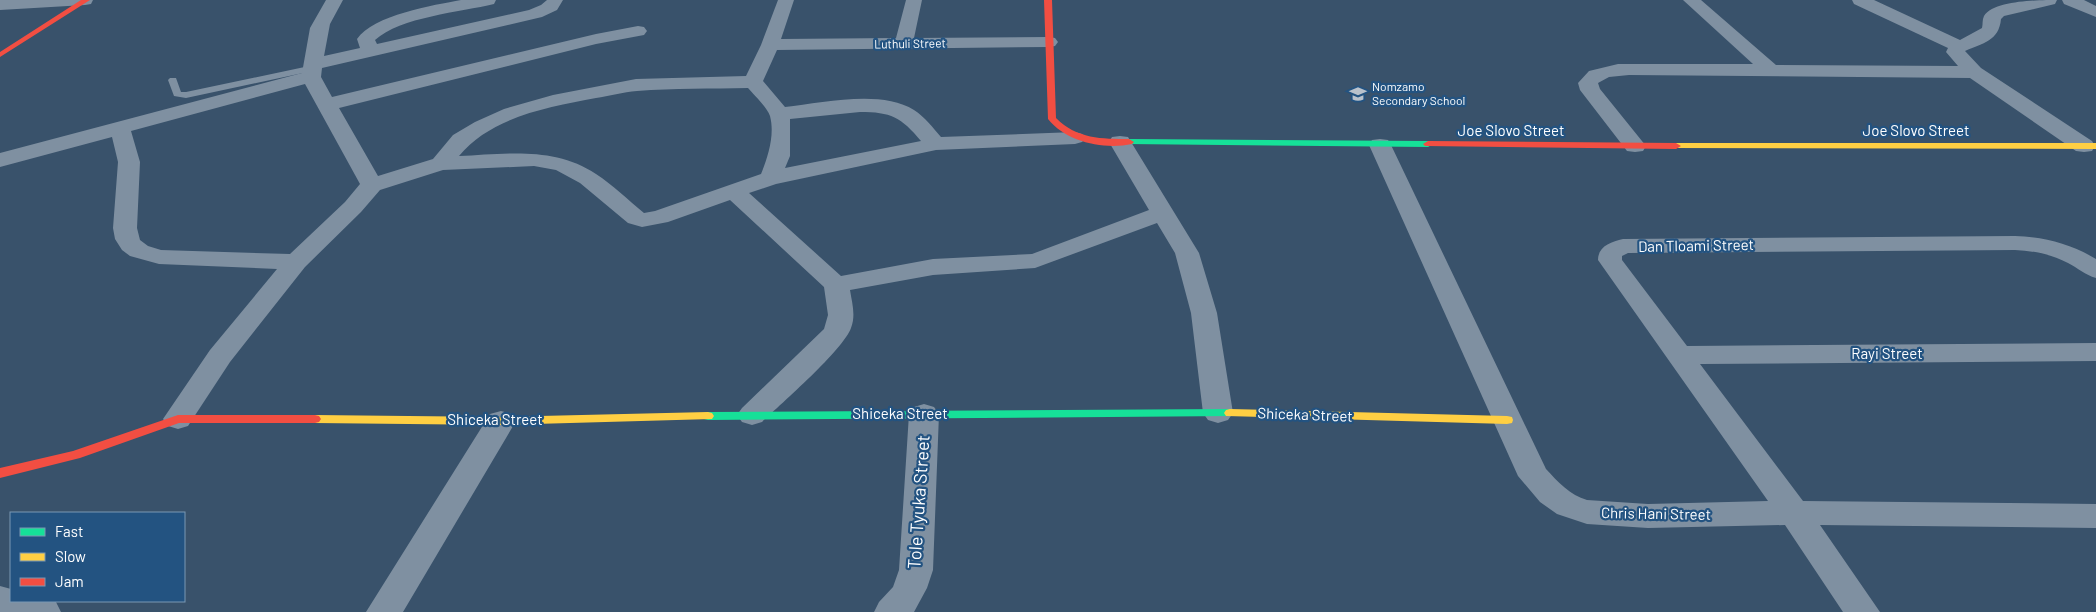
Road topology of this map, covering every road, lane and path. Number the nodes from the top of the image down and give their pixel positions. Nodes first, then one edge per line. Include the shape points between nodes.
1 (86, 0) edge
2 (335, 0) edge
3 (488, 0) edge
4 (555, 0) edge
5 (786, 0) edge
6 (914, 0) edge
7 (1048, 0) edge
8 (1691, 0) edge
9 (1860, 0) edge
10 (2049, 0) edge
11 (2070, 0) edge
12 (0, 5) edge
13 (2096, 12) edge
14 (638, 31) dead end
15 (1050, 42) junction
16 (904, 44) junction
17 (770, 45) junction
18 (1959, 46) junction
19 (370, 52) junction
20 (0, 55) edge
21 (1770, 69) junction
22 (313, 70) junction
23 (1974, 72) junction
24 (173, 80) dead end
25 (753, 82) junction
26 (326, 105) junction
27 (780, 114) junction
28 (120, 129) junction
29 (1075, 138) junction
30 (1120, 142) junction
31 (936, 144) junction
32 (1380, 145) junction
33 (1635, 146) junction
34 (2090, 146) edge
35 (0, 160) edge
36 (441, 164) junction
37 (770, 178) junction
38 (372, 184) junction
39 (734, 191) junction
40 (1162, 213) junction
41 (296, 262) junction
42 (2096, 270) edge
43 (836, 285) junction
44 (2096, 352) edge
45 (1678, 355) junction
46 (1218, 413) junction
47 (924, 414) junction
48 (752, 415) junction
49 (178, 419) junction
50 (1507, 420) junction
51 (501, 421) junction
52 (0, 473) edge
53 (1794, 513) junction
54 (2096, 516) edge
55 (0, 600) edge
56 (43, 612) edge
57 (384, 612) edge
58 (892, 612) edge
59 (1862, 612) edge

1 - 12 street
1 - 20 street
2 - 22 street via 318,32
3 - 19 street via 383,26 366,39
4 - 19 street via 548,9 527,16
5 - 17 street
6 - 16 street
7 - 15 street
8 - 21 street
9 - 18 street
10 - 18 street via 1998,12 1992,18 1991,30
11 - 13 street
14 - 26 street
15 - 16 street, Luthuli Street
15 - 29 street via 1052,119 1060,129
16 - 17 street, Luthuli Street
17 - 25 street
18 - 23 street via 1955,52
19 - 22 street
21 - 23 street
21 - 33 street via 1629,69 1606,71 1591,78 1588,83 1590,90
22 - 24 lane via 186,95 177,94
22 - 26 street
22 - 28 street
23 - 34 street
25 - 27 street
25 - 36 street via 636,85 560,99 511,113 482,126 461,140
26 - 38 street
27 - 31 street via 881,106 901,111 912,118
27 - 37 street via 779,156
28 - 35 street
28 - 41 street via 129,162 125,228 127,239 138,251 169,258
29 - 30 street, Joe Slovo Street
29 - 31 street
30 - 32 street, Joe Slovo Street
30 - 40 street
31 - 37 street
32 - 33 street, Joe Slovo Street
32 - 50 street, Chris Hani Street
33 - 34 street, Joe Slovo Street
36 - 38 street
36 - 39 street via 517,159 563,165 588,178 642,220 660,217
37 - 39 street
38 - 41 street via 353,208
39 - 43 street
40 - 43 street via 1035,261 932,267
40 - 46 street via 1187,253 1198,285
41 - 49 street via 220,356
42 - 45 street, Dan Tloami Street via 2082,259 2061,250 2023,243 1623,246 1615,249 1610,253 1610,260
43 - 48 street via 841,315 837,330
44 - 45 street, Rayi Street
45 - 53 street, Dan Tloami Street
46 - 47 street, Shiceka Street
46 - 50 street, Shiceka Street
47 - 48 street, Shiceka Street
47 - 58 street, Tole Tyuka Street via 916,570 902,604
48 - 51 street, Shiceka Street
49 - 51 street, Shiceka Street
49 - 52 street, Shiceka Street via 75,455
50 - 53 street, Chris Hani Street via 1534,476 1551,494 1577,510 1648,516
51 - 57 street
53 - 54 street, Chris Hani Street
53 - 59 street, Dan Tloami Street
55 - 56 street

